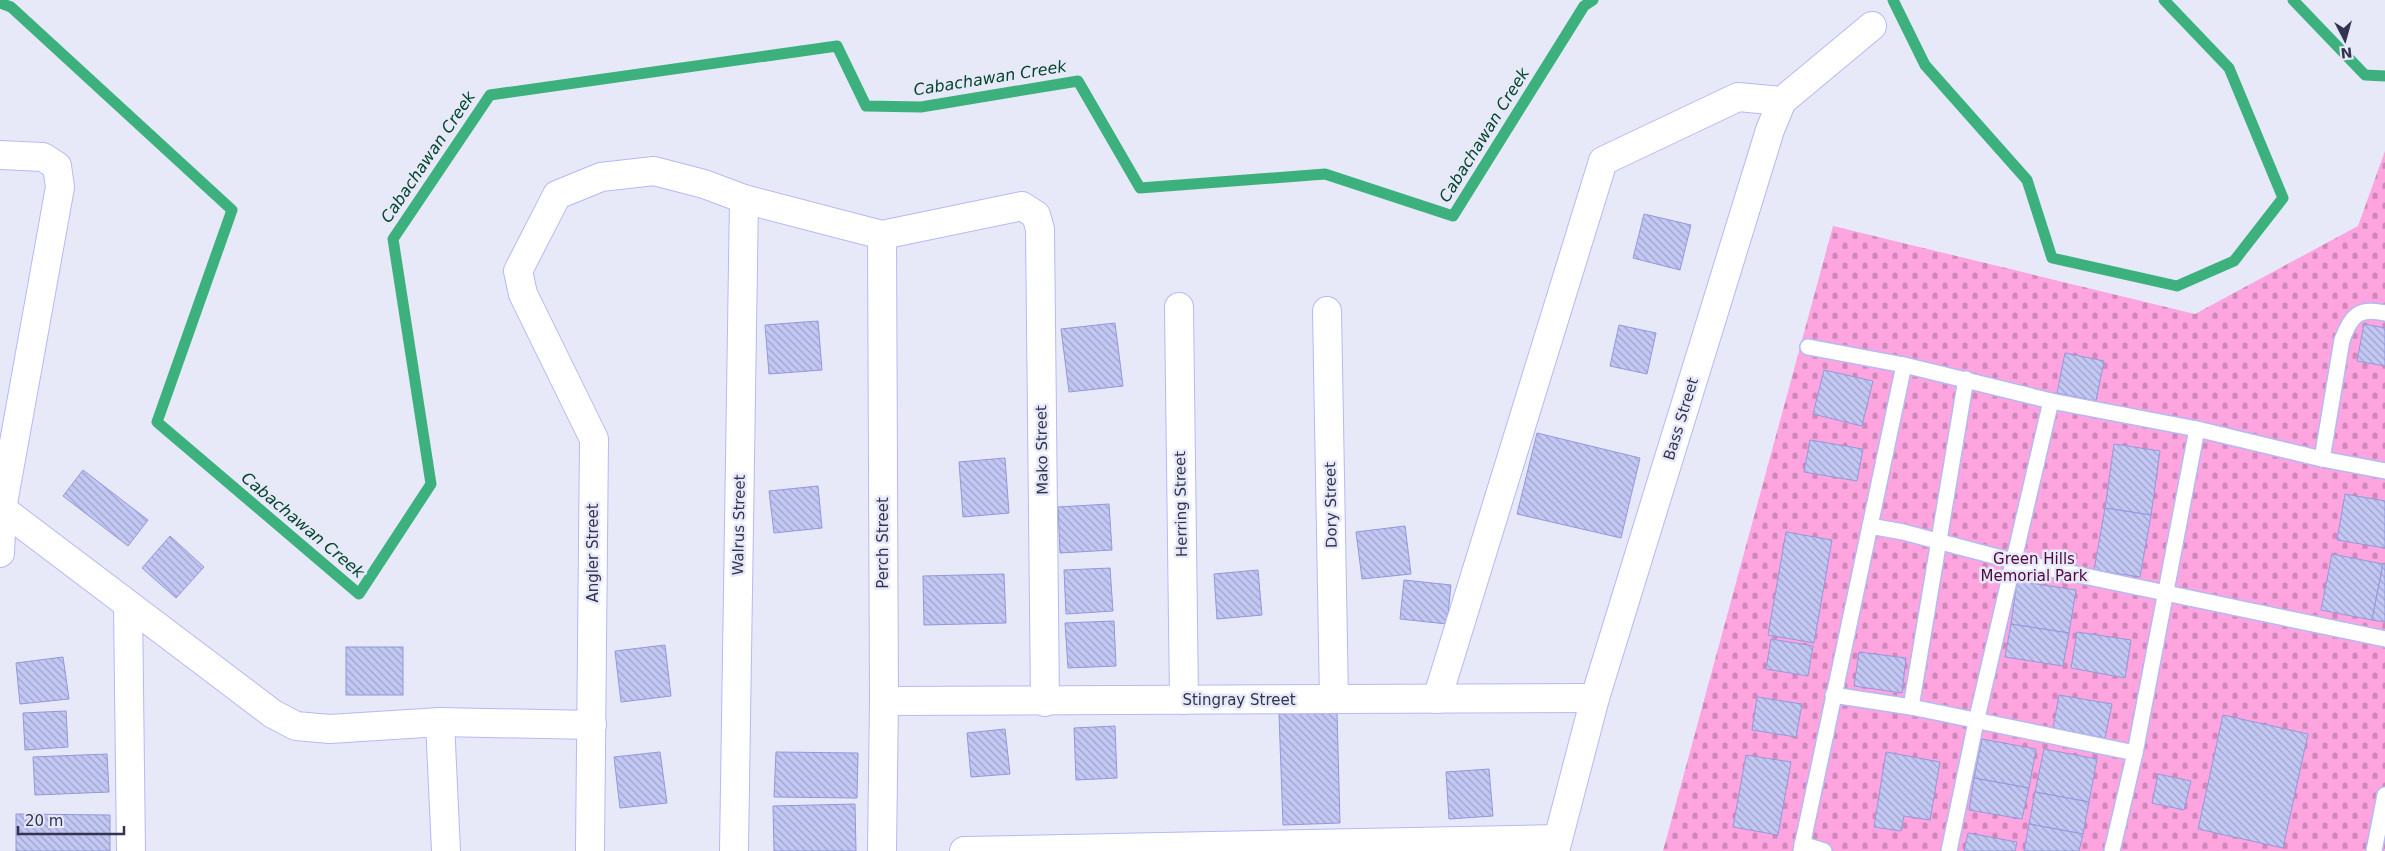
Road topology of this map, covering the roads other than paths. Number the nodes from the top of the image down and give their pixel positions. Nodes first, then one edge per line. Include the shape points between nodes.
1 (1872, 26) dead end
2 (1782, 101) junction
3 (0, 156) edge
4 (744, 199) junction
5 (882, 235) junction
6 (1179, 307) dead end
7 (1327, 311) dead end
8 (2385, 313) edge
9 (1808, 347) dead end
10 (1904, 365) junction
11 (1966, 379) junction
12 (2051, 401) junction
13 (2197, 429) junction
14 (2322, 459) junction
15 (2385, 471) edge
16 (2, 509) junction
17 (1870, 526) junction
18 (1939, 542) junction
19 (0, 553) edge
20 (2013, 561) junction
21 (2167, 592) junction
22 (128, 605) junction
23 (2385, 639) edge
24 (1833, 695) junction
25 (1594, 698) junction
26 (1334, 699) junction
27 (1437, 699) junction
28 (1184, 700) junction
29 (884, 701) junction
30 (1045, 702) junction
31 (1911, 707) junction
32 (440, 722) junction
33 (1976, 722) junction
34 (592, 725) junction
35 (2135, 753) junction
36 (2384, 802) edge
37 (1556, 845) edge
38 (1801, 847) edge
39 (131, 851) edge
40 (446, 851) edge
41 (590, 851) edge
42 (734, 851) edge
43 (882, 851) edge
44 (964, 851) edge
45 (1824, 851) edge
46 (1949, 851) edge
47 (2112, 851) edge
48 (2374, 851) edge

1 - 2 street, Bass Street
2 - 25 street, Bass Street via 1767,139
2 - 27 street via 1738,97 1603,161
3 - 16 street via 43,157 57,166 60,186
4 - 5 street
4 - 34 street, Angler Street via 654,171 601,177 557,195 518,271 523,294 594,439
4 - 42 street, Walrus Street
5 - 29 street, Perch Street
5 - 30 street, Mako Street via 1022,206 1036,215 1040,229
6 - 28 street, Herring Street
7 - 26 street, Dory Street
8 - 14 lane via 2371,310 2359,313 2348,322 2342,340
9 - 10 lane
10 - 11 lane
10 - 17 lane
11 - 12 lane
11 - 18 lane
12 - 13 lane
12 - 20 lane
13 - 14 lane
13 - 21 lane
14 - 15 lane
16 - 19 street
16 - 22 street
17 - 18 lane
17 - 24 lane
18 - 20 lane
18 - 31 lane
20 - 21 lane
20 - 33 lane
21 - 23 lane
21 - 35 lane
22 - 32 street via 272,714 296,726 330,729
22 - 39 street
24 - 31 lane
24 - 38 lane
25 - 27 street, Stingray Street
25 - 37 street, Bass Street
26 - 27 street, Stingray Street
26 - 28 street, Stingray Street
28 - 30 street, Stingray Street
29 - 30 street, Stingray Street
29 - 43 street, Perch Street
31 - 33 lane
32 - 34 street
32 - 40 street
33 - 35 lane
33 - 46 lane
34 - 41 street, Angler Street
35 - 47 lane
36 - 48 lane
37 - 44 street
38 - 45 lane

